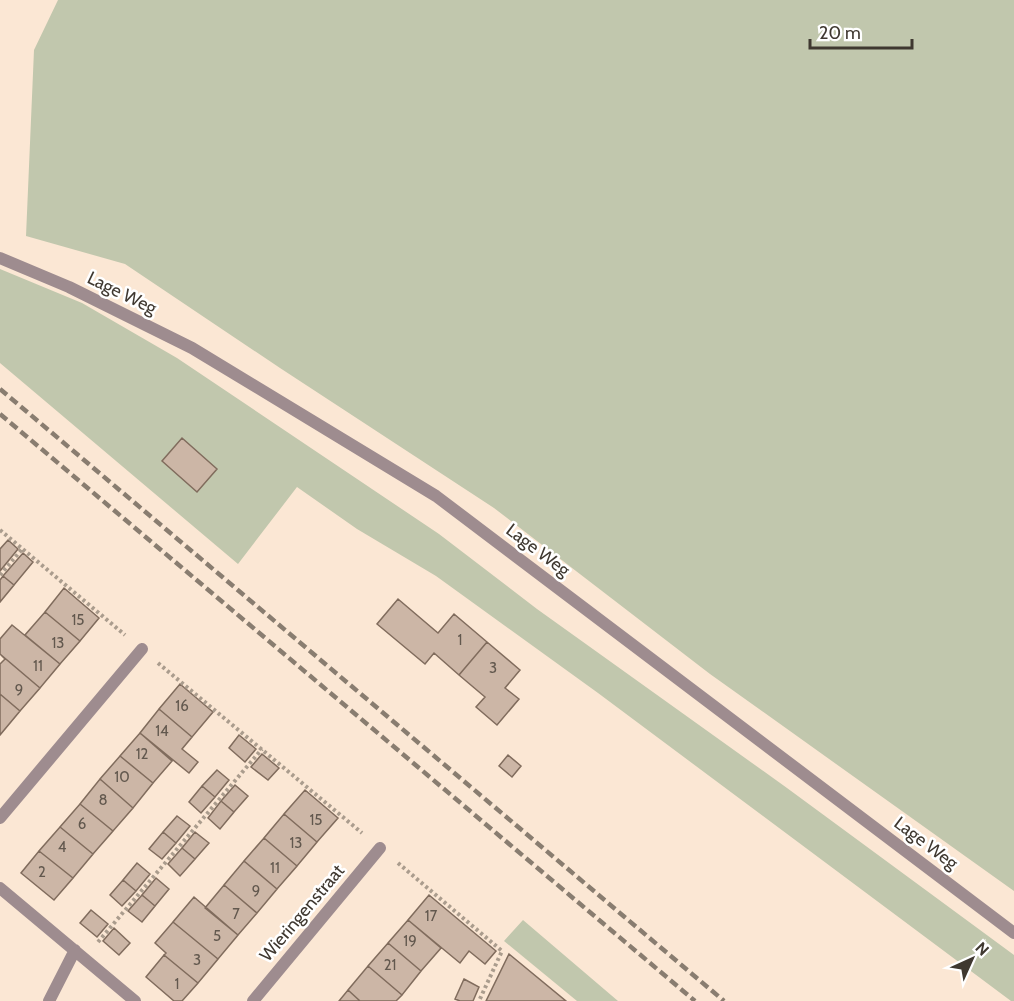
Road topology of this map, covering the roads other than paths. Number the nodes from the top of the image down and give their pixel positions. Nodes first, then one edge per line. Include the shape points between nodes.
1 (0, 258) edge
2 (142, 649) road end
3 (0, 818) edge
4 (380, 848) road end
5 (0, 888) edge
6 (1014, 933) edge
7 (79, 954) junction
8 (49, 1001) edge
9 (135, 1001) edge
10 (253, 1001) edge

1 - 6 street, Lage Weg via 69,287 192,348 436,496
2 - 3 street
4 - 10 street, Wieringenstraat
5 - 7 street
7 - 8 street
7 - 9 street

